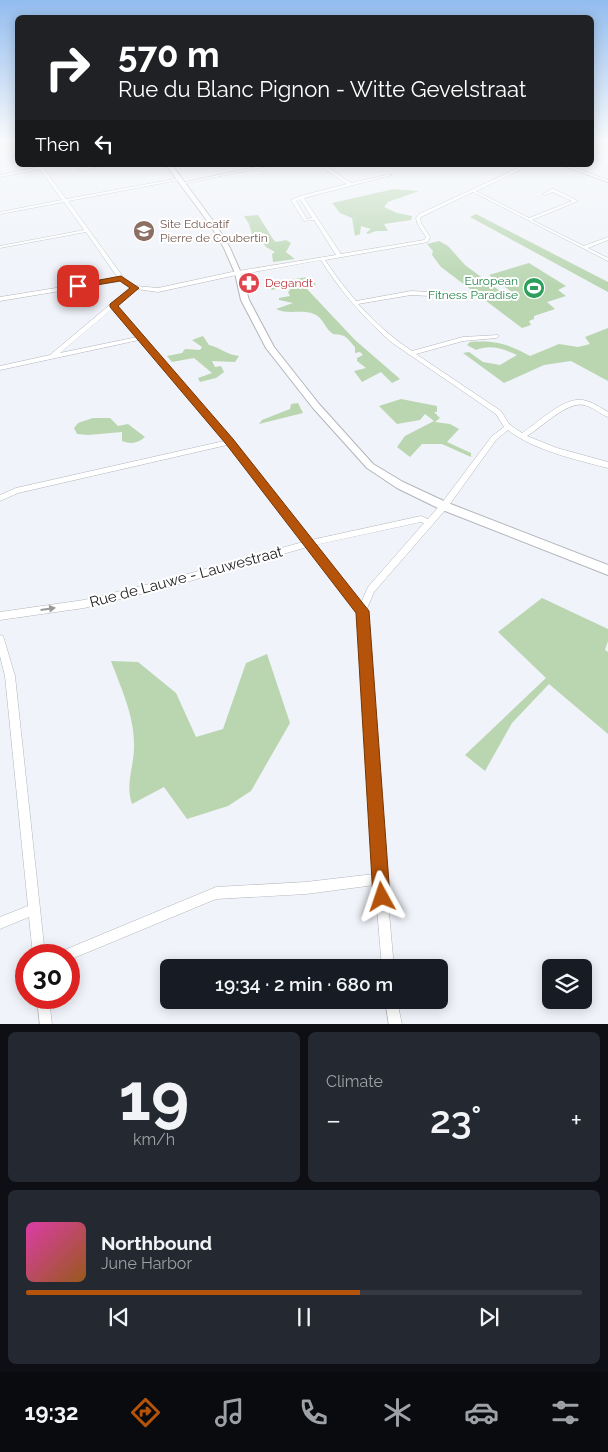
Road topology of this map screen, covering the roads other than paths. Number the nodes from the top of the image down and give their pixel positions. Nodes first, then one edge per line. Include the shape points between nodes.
1 (57, 189) edge
2 (136, 189) edge
3 (187, 189) edge
4 (333, 189) edge
5 (478, 189) edge
6 (473, 191) junction
7 (545, 194) dead end
8 (301, 198) junction
9 (66, 201) junction
10 (0, 213) edge
11 (314, 219) junction
12 (530, 219) junction
13 (86, 231) junction
14 (608, 238) edge
15 (0, 247) edge
16 (584, 248) junction
17 (339, 255) junction
18 (322, 258) junction
19 (608, 260) edge
20 (238, 273) junction
21 (121, 279) junction
22 (135, 288) junction
23 (436, 292) dead end
24 (0, 299) edge
25 (355, 303) junction
26 (113, 305) junction
27 (496, 336) dead end
28 (140, 338) junction
29 (411, 353) junction
30 (52, 357) junction
31 (0, 368) edge
32 (608, 415) edge
33 (508, 427) junction
34 (522, 436) junction
35 (229, 442) junction
36 (608, 465) edge
37 (0, 498) edge
38 (444, 506) junction
39 (429, 522) junction
40 (310, 543) junction
41 (608, 570) edge
42 (362, 611) junction
43 (0, 616) edge
44 (0, 639) edge
45 (380, 879) junction
46 (34, 909) junction
47 (0, 922) edge
48 (38, 944) edge
49 (80, 949) edge
50 (387, 959) edge
51 (44, 1009) edge
52 (393, 1009) edge
53 (46, 1024) edge
54 (396, 1024) edge

1 - 9 street
2 - 9 street
3 - 20 street via 214,226
4 - 8 street
5 - 6 street
6 - 12 street
6 - 17 street via 418,218 428,237 426,240
7 - 12 street via 553,190 576,201
8 - 11 street
8 - 11 street via 293,200 306,220
9 - 10 street
9 - 13 street
11 - 17 street
12 - 16 street
13 - 15 street
13 - 21 street
14 - 16 street
16 - 19 street
17 - 18 street
18 - 20 street
18 - 25 street via 339,286
20 - 22 street via 158,290
20 - 38 street via 245,300 270,348 341,435 370,466
21 - 22 street
21 - 24 street
22 - 26 street
23 - 25 street via 391,295
25 - 29 street via 378,328
26 - 28 street
26 - 30 street
27 - 29 street via 463,338
28 - 30 street
28 - 35 street
29 - 33 street via 498,413
30 - 31 street
32 - 34 street via 578,402 568,405
33 - 34 street
33 - 38 street via 494,438
34 - 36 street via 578,458
35 - 37 street via 16,491
35 - 40 street
38 - 39 street
38 - 41 street
39 - 40 street, Rue de Lauwe - Lauwestraat via 420,519
39 - 42 street via 370,590
40 - 42 street
43 -> 40 street, Rue de Lauwe - Lauwestraat via 84,604
42 - 45 street
44 - 46 street via 10,676
45 - 49 street via 306,888 216,893
45 - 50 street
46 - 47 street
46 - 48 street
51 - 53 street
52 - 54 street

